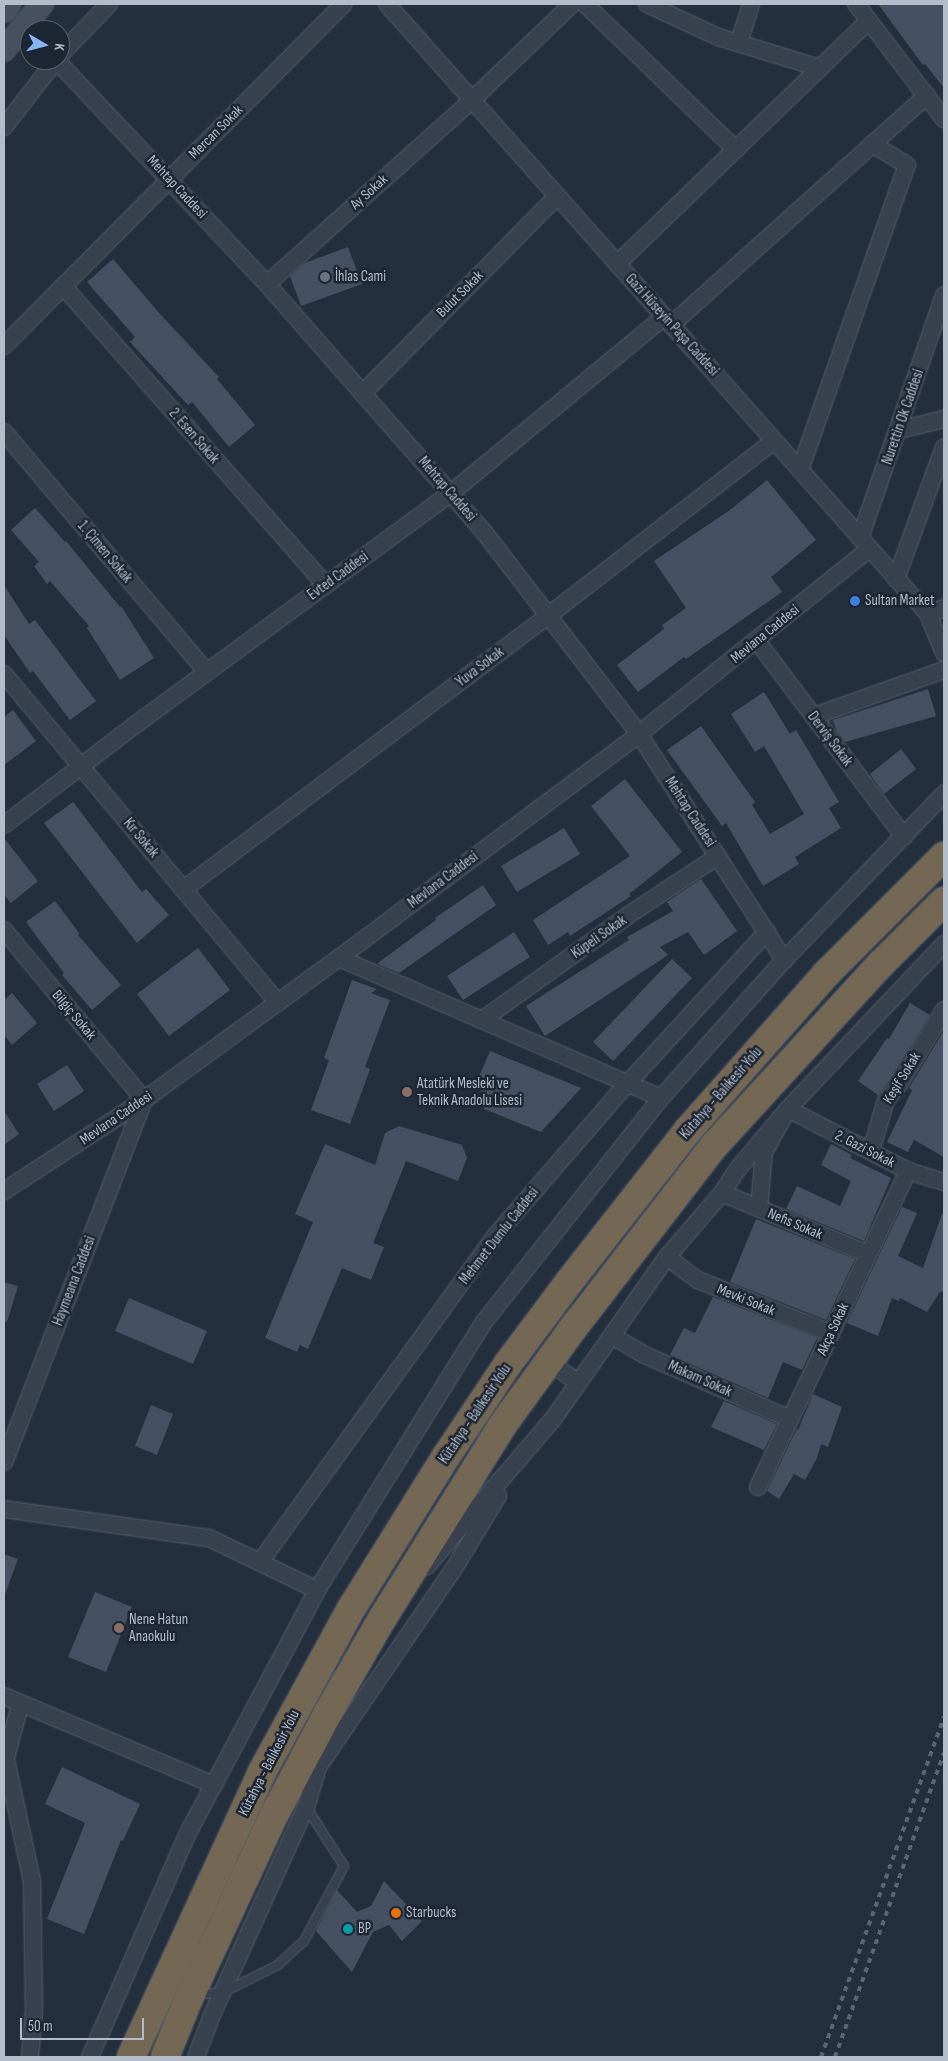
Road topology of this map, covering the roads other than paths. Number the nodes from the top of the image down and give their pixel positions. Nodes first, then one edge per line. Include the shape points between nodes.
1 (9, 4) edge
2 (42, 4) edge
3 (109, 4) edge
4 (344, 4) edge
5 (387, 4) edge
6 (572, 4) edge
7 (586, 4) edge
8 (647, 4) edge
9 (751, 4) edge
10 (856, 4) edge
11 (4, 11) edge
12 (869, 21) junction
13 (739, 43) junction
14 (70, 45) edge
15 (4, 50) edge
16 (820, 68) junction
17 (48, 70) edge
18 (66, 70) edge
19 (927, 95) junction
20 (472, 100) junction
21 (944, 119) edge
22 (4, 127) edge
23 (872, 144) junction
24 (736, 150) junction
25 (170, 179) junction
26 (557, 196) junction
27 (617, 264) junction
28 (267, 284) junction
29 (63, 286) junction
30 (944, 295) edge
31 (668, 321) junction
32 (4, 346) edge
33 (363, 392) junction
34 (944, 420) edge
35 (898, 430) junction
36 (4, 432) edge
37 (774, 441) junction
38 (944, 447) edge
39 (800, 470) junction
40 (451, 493) junction
41 (865, 544) junction
42 (896, 579) junction
43 (326, 585) junction
44 (944, 608) edge
45 (928, 614) junction
46 (548, 616) junction
47 (757, 641) junction
48 (944, 653) edge
49 (944, 670) edge
50 (207, 672) junction
51 (4, 674) edge
52 (814, 716) junction
53 (639, 734) junction
54 (81, 766) junction
55 (944, 794) edge
56 (4, 825) edge
57 (904, 837) junction
58 (718, 856) junction
59 (944, 856) edge
60 (184, 889) junction
61 (944, 901) edge
62 (4, 930) edge
63 (767, 932) junction
64 (944, 944) edge
65 (339, 958) junction
66 (784, 960) junction
67 (278, 1002) junction
68 (944, 1010) edge
69 (482, 1020) junction
70 (627, 1084) junction
71 (661, 1098) junction
72 (144, 1100) junction
73 (788, 1109) junction
74 (870, 1150) junction
75 (908, 1171) junction
76 (944, 1182) edge
77 (4, 1192) edge
78 (722, 1193) junction
79 (759, 1208) junction
80 (868, 1254) junction
81 (667, 1257) junction
82 (830, 1333) junction
83 (612, 1336) junction
84 (549, 1362) junction
85 (578, 1382) junction
86 (790, 1419) junction
87 (523, 1455) junction
88 (4, 1462) edge
89 (758, 1487) dead end
90 (4, 1509) edge
91 (260, 1562) junction
92 (317, 1590) junction
93 (382, 1619) junction
94 (4, 1696) edge
95 (20, 1705) junction
96 (5, 1763) edge
97 (300, 1779) junction
98 (214, 1784) junction
99 (306, 1806) junction
100 (222, 1993) junction
101 (191, 1994) junction
102 (30, 2057) edge
103 (90, 2057) edge
104 (131, 2057) edge
105 (165, 2057) edge
106 (196, 2057) edge

1 - 11 main road
2 - 15 main road
3 - 14 street
4 - 25 street, Mercan Sokak
5 - 20 street, Gazi Hüseyin Paşa Caddesi
6 - 20 street, Ay Sokak
7 - 24 street
8 - 13 street via 718,37
9 - 13 street
10 - 12 street
12 - 16 street
12 - 19 street
13 - 16 street
16 - 24 street
17 - 22 street
18 - 25 street, Mehtap Caddesi
19 - 21 street
19 - 23 street, Evted Caddesi
20 - 26 street, Gazi Hüseyin Paşa Caddesi
20 - 28 street, Ay Sokak
23 - 31 street, Evted Caddesi
23 - 39 street via 907,165
24 - 27 street
25 - 28 street, Mehtap Caddesi
25 - 29 street, Mercan Sokak
26 - 27 street, Gazi Hüseyin Paşa Caddesi
26 - 33 street, Bulut Sokak
27 - 31 street, Gazi Hüseyin Paşa Caddesi
28 - 33 street, Mehtap Caddesi
29 - 32 street, Mercan Sokak
29 - 43 street, 2. Esen Sokak
30 - 35 street, Nurettin Ok Caddesi
31 - 37 street, Gazi Hüseyin Paşa Caddesi
31 - 40 street, Evted Caddesi
33 - 40 street, Mehtap Caddesi
34 - 35 street
35 - 41 street, Nurettin Ok Caddesi
36 - 50 street, 1. Çimen Sokak
37 - 39 street, Gazi Hüseyin Paşa Caddesi
37 - 46 street, Yuva Sokak
38 - 42 street
39 - 41 street, Gazi Hüseyin Paşa Caddesi
40 - 43 street, Evted Caddesi
40 - 46 street, Mehtap Caddesi
41 - 42 street, Gazi Hüseyin Paşa Caddesi
41 - 47 street, Mevlana Caddesi
42 - 45 street, Gazi Hüseyin Paşa Caddesi
43 - 50 street, Evted Caddesi
44 - 45 street
45 - 48 street, Gazi Hüseyin Paşa Caddesi
46 - 53 street, Mehtap Caddesi
46 - 60 street, Yuva Sokak
47 - 52 street, Derviş Sokak
47 - 53 street, Mevlana Caddesi
49 - 52 street
50 - 54 street, Evted Caddesi
51 - 54 street, Kır Sokak
52 - 57 street, Derviş Sokak
53 - 58 street, Mehtap Caddesi
53 - 65 street, Mevlana Caddesi
54 - 56 street, Evted Caddesi
54 - 60 street, Kır Sokak
55 - 57 street
57 - 66 street
58 - 63 street, Mehtap Caddesi
58 - 69 street, Küpeli Sokak via 627,916
59 - 104 highway, Kütahya - Balıkesir Yolu via 828,972 688,1130 507,1365 447,1455 342,1626 262,1772
60 - 67 street, Kır Sokak
61 - 84 highway, Kütahya - Balıkesir Yolu via 881,964 714,1146
62 - 72 street, Bilgiç Sokak
63 - 66 street, Mehtap Caddesi
63 - 70 street, Mehmet Dumlu Caddesi
64 - 73 street
65 - 67 street, Mevlana Caddesi
65 - 69 street
66 - 71 street
67 - 72 street, Mevlana Caddesi
68 - 74 street, Keşif Sokak via 900,1084 886,1100
69 - 70 street
70 - 71 street
70 - 91 street, Mehmet Dumlu Caddesi via 496,1235
71 - 92 street via 484,1322
72 - 77 street, Mevlana Caddesi
72 - 88 street, Haymeana Caddesi
73 - 74 street, 2. Gazi Sokak
73 - 78 street
73 - 79 street via 764,1152
74 - 75 street, 2. Gazi Sokak
75 - 76 street, 2. Gazi Sokak
75 - 80 street, Akça Sokak
78 - 79 street, Nefis Sokak
78 - 81 street
79 - 80 street, Nefis Sokak
80 - 82 street, Akça Sokak
81 - 82 street, Mevki Sokak via 698,1280
81 - 83 street
82 - 86 street, Akça Sokak
83 - 85 street
83 - 86 street, Makam Sokak via 645,1355
84 - 85 street
84 - 93 highway, Kütahya - Balıkesir Yolu via 502,1426
85 - 87 street
86 - 89 street, Akça Sokak
87 - 93 street
87 - 99 street via 453,1570 318,1767
90 - 91 street via 209,1538
91 - 92 street
92 - 98 street
93 - 97 highway, Kütahya - Balıkesir Yolu
94 - 95 street
95 - 96 street
95 - 98 street
96 - 102 street via 32,1881 34,2010
97 - 99 lane
97 - 101 highway, Kütahya - Balıkesir Yolu via 274,1815
98 - 103 street via 188,1833
99 - 100 street
99 - 100 lane via 344,1866 304,1941 278,1964
100 - 101 lane
100 - 106 street
101 - 105 highway, Kütahya - Balıkesir Yolu

